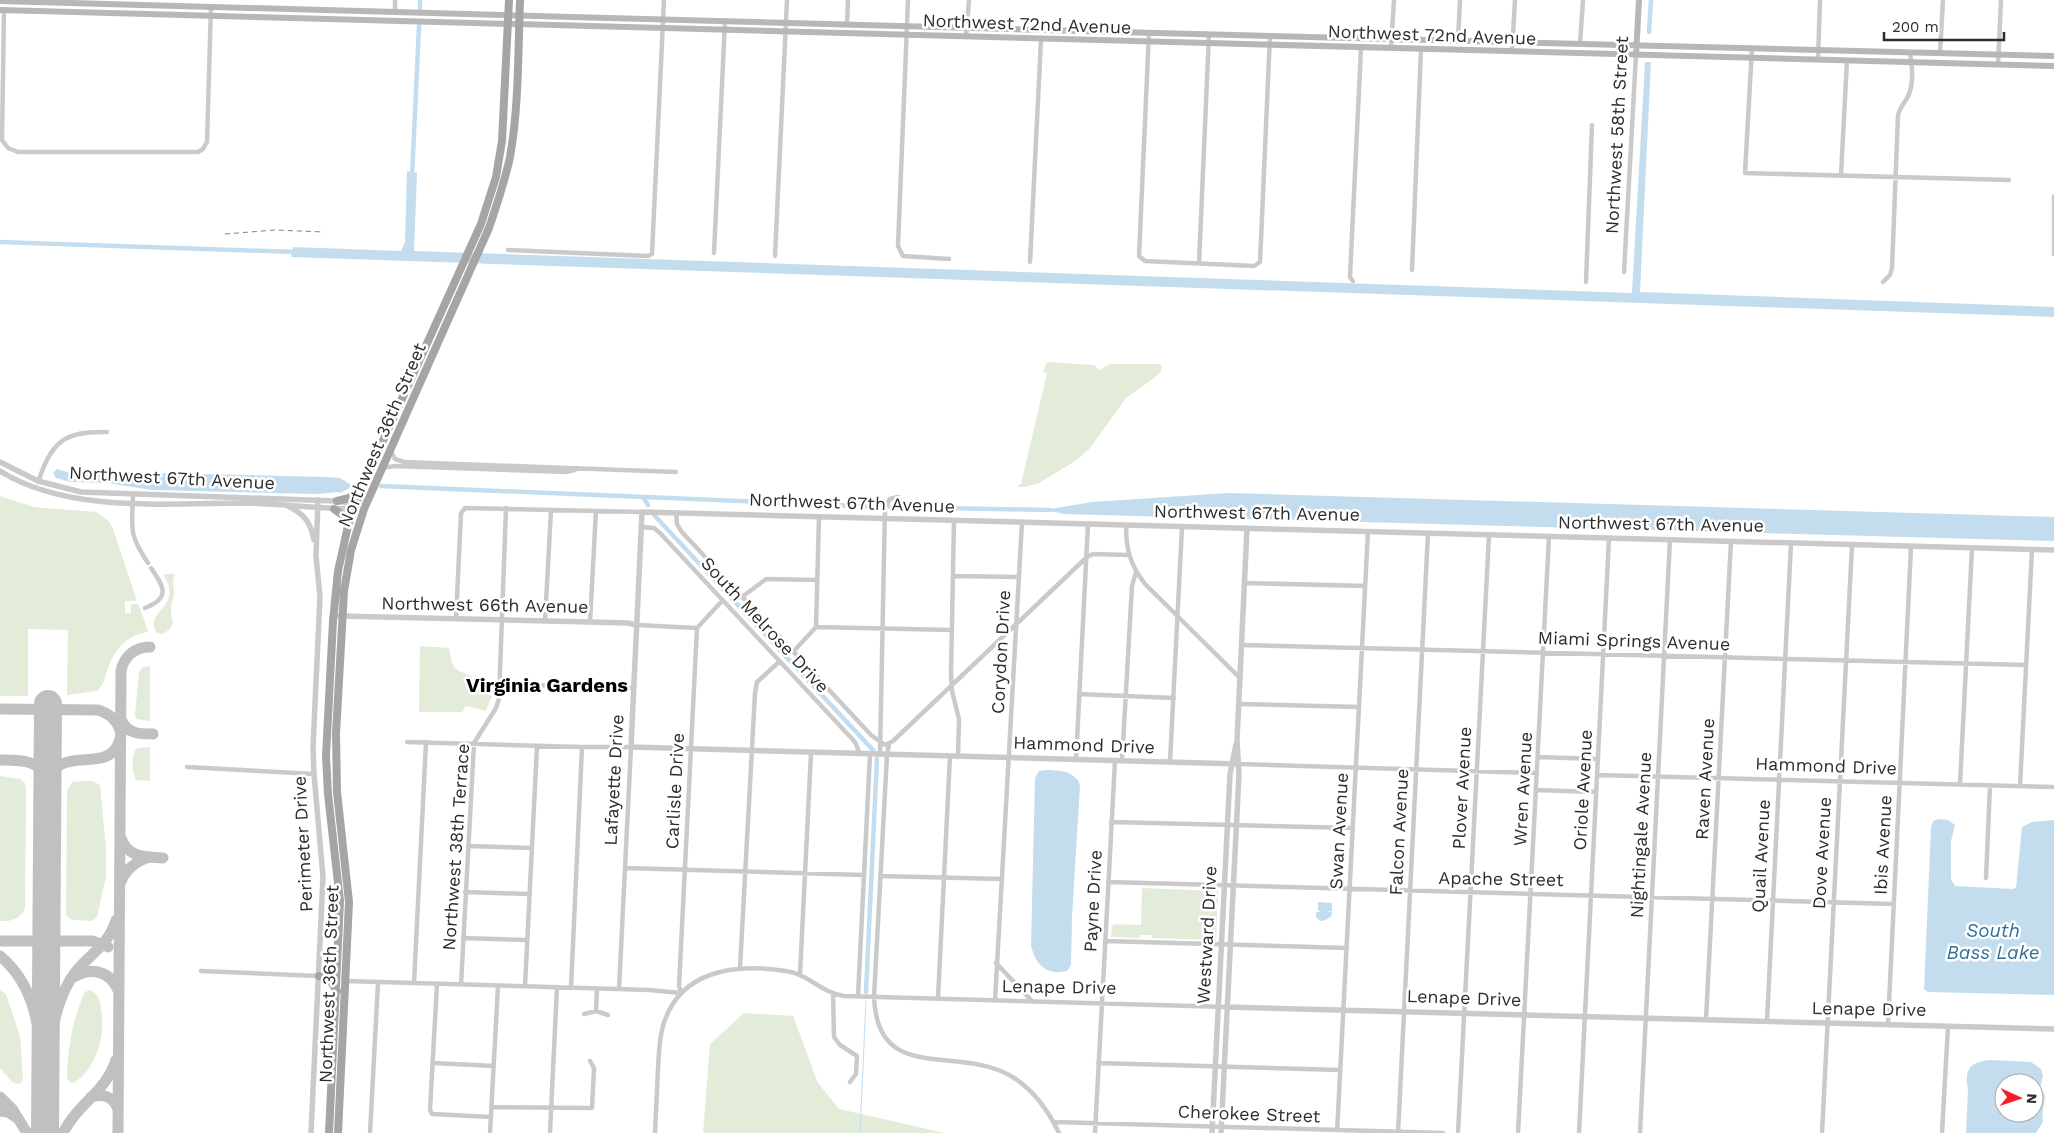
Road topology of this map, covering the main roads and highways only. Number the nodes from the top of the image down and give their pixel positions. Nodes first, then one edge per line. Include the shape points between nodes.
1 (509, 0) edge
2 (520, 0) edge
3 (1639, 0) edge
4 (0, 1) edge
5 (64, 1) edge
6 (184, 6) junction
7 (298, 9) junction
8 (2, 10) edge
9 (508, 14) junction
10 (520, 15) junction
11 (191, 16) junction
12 (298, 19) junction
13 (847, 24) junction
14 (508, 25) junction
15 (519, 25) junction
16 (1074, 31) junction
17 (854, 34) junction
18 (1066, 40) junction
19 (1637, 45) junction
20 (1636, 55) junction
21 (2054, 56) edge
22 (2054, 66) edge
23 (364, 485) junction
24 (348, 526) junction
25 (327, 742) junction
26 (336, 742) junction
27 (348, 884) junction
28 (339, 885) junction
29 (338, 964) junction
30 (337, 991) junction
31 (331, 1103) junction
32 (340, 1103) junction
33 (330, 1133) edge
34 (338, 1133) edge

1 - 9 main road, Northwest 36th Street
2 - 10 main road, Northwest 36th Street
3 - 19 main road, Northwest 58th Street
4 - 5 main road, Northwest 72nd Avenue
5 - 6 main road, Northwest 72nd Avenue
6 - 7 main road, Northwest 72nd Avenue
6 - 11 main road
7 - 9 main road, Northwest 72nd Avenue
7 - 12 main road
8 - 11 main road, Northwest 72nd Avenue
9 - 10 main road, Northwest 72nd Avenue
9 - 14 main road, Northwest 36th Street
10 - 13 main road, Northwest 72nd Avenue
10 - 15 main road, Northwest 36th Street
11 - 12 main road, Northwest 72nd Avenue
12 - 14 main road, Northwest 72nd Avenue
13 - 16 main road, Northwest 72nd Avenue
13 - 17 main road
14 - 15 main road, Northwest 72nd Avenue
14 - 23 main road, Northwest 36th Street via 504,121 500,158 489,201
15 - 17 main road, Northwest 72nd Avenue
15 - 26 main road, Northwest 36th Street via 510,158 498,202 364,508 349,558 342,616
16 - 18 main road
16 - 19 main road, Northwest 72nd Avenue
17 - 18 main road, Northwest 72nd Avenue
18 - 20 main road, Northwest 72nd Avenue
19 - 20 main road, Northwest 58th Street
19 - 21 main road, Northwest 72nd Avenue
20 - 22 main road, Northwest 72nd Avenue
23 - 24 main road, Northwest 36th Street
23 - 24 main road via 336,505
24 - 25 main road, Northwest 36th Street via 337,576 333,615
25 - 26 main road
25 - 28 main road, Northwest 36th Street via 328,794
26 - 27 main road, Northwest 36th Street via 337,792
27 - 28 main road
27 - 32 main road, Northwest 36th Street
28 - 29 main road, Northwest 36th Street
29 - 30 main road, Northwest 36th Street
29 - 30 main road via 319,976 329,979
30 - 31 main road, Northwest 36th Street
31 - 32 main road
31 - 33 main road, Northwest 36th Street
32 - 34 main road, Northwest 36th Street

